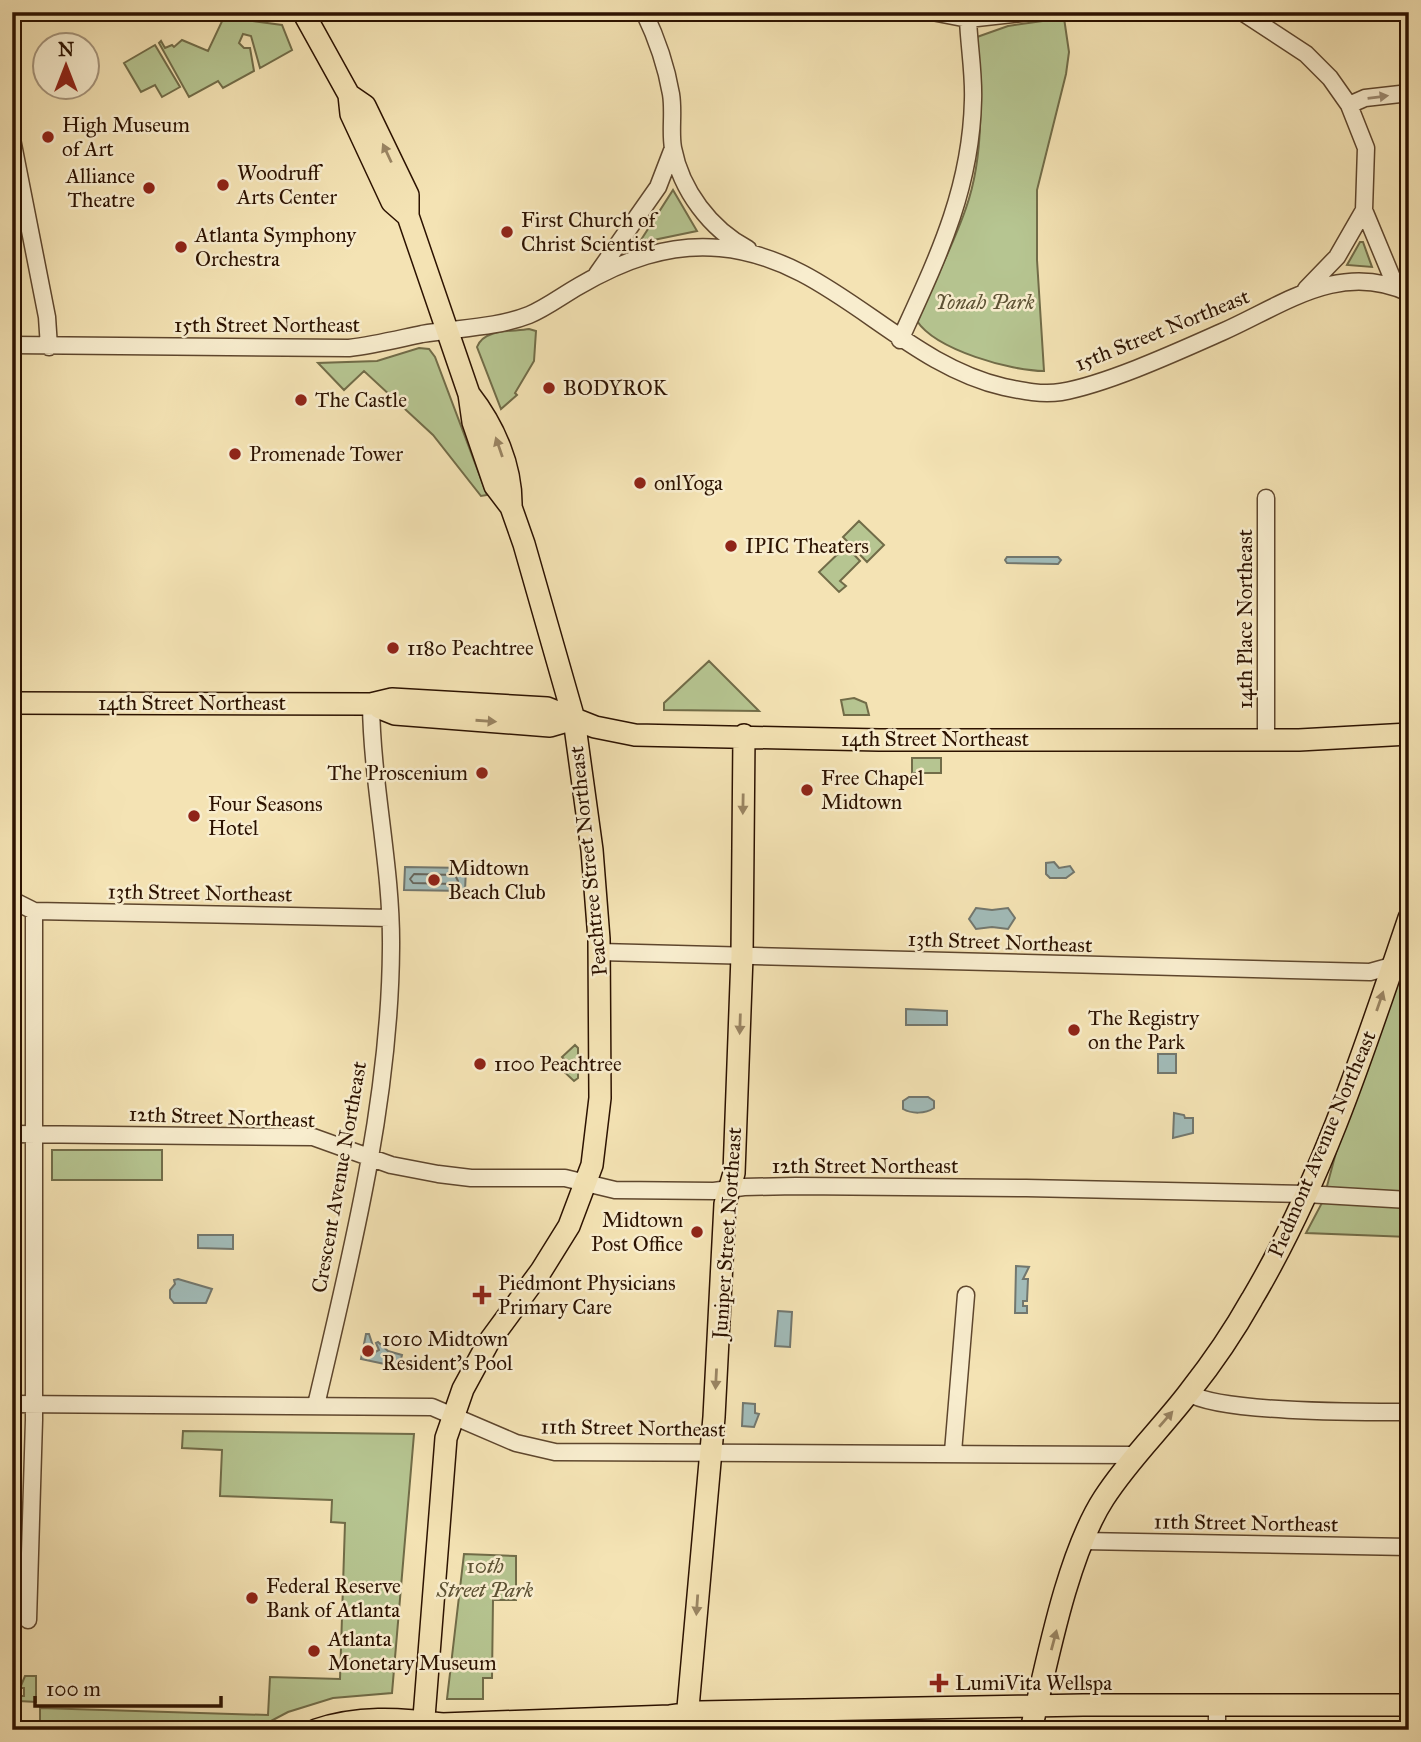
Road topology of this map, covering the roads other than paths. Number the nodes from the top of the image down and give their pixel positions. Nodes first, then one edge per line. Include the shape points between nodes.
1 (303, 12) edge
2 (644, 12) edge
3 (932, 12) edge
4 (1030, 12) edge
5 (1242, 12) edge
6 (968, 19) junction
7 (1409, 93) edge
8 (1349, 105) junction
9 (12, 139) edge
10 (673, 148) junction
11 (1364, 210) junction
12 (766, 256) junction
13 (595, 277) junction
14 (1402, 290) edge
15 (1300, 293) junction
16 (448, 330) junction
17 (900, 340) junction
18 (12, 345) edge
19 (49, 346) junction
20 (1266, 498) dead end
21 (12, 703) edge
22 (371, 704) junction
23 (574, 719) junction
24 (744, 735) junction
25 (1406, 739) edge
26 (1266, 740) junction
27 (12, 900) edge
28 (34, 911) junction
29 (390, 918) junction
30 (1409, 918) edge
31 (600, 952) junction
32 (742, 956) junction
33 (1395, 959) junction
34 (12, 1134) edge
35 (34, 1134) junction
36 (368, 1157) junction
37 (586, 1183) junction
38 (730, 1189) junction
39 (1306, 1194) junction
40 (1409, 1200) edge
41 (966, 1294) dead end
42 (1189, 1393) junction
43 (12, 1404) edge
44 (34, 1404) junction
45 (316, 1405) junction
46 (1409, 1412) edge
47 (453, 1415) junction
48 (712, 1452) junction
49 (953, 1452) junction
50 (1134, 1455) junction
51 (1083, 1541) junction
52 (1409, 1547) edge
53 (28, 1620) dead end
54 (1217, 1705) junction
55 (1409, 1705) edge
56 (1036, 1706) junction
57 (686, 1722) edge
58 (423, 1726) edge
59 (316, 1730) edge
60 (1031, 1730) edge
61 (1217, 1730) edge

1 - 16 main road, Peachtree Street Northeast via 349,95 351,114 392,202 408,216
2 - 10 street via 666,65
3 - 6 street
4 - 6 street
5 - 8 street via 1306,54
6 - 17 street via 973,97 962,189 947,238
8 -> 7 street via 1365,98
8 - 11 street via 1366,148
9 - 19 street
10 - 12 street via 685,183 708,219 733,240
10 - 13 street via 658,187
11 - 14 street
11 - 15 street via 1331,265
12 - 13 street, 15th Street Northeast via 685,247 647,254
12 - 17 street, 15th Street Northeast via 820,281
13 - 16 street, 15th Street Northeast via 532,314
14 - 15 street, 15th Street Northeast via 1356,280
15 - 17 street, 15th Street Northeast via 1217,334 1059,393 997,385
16 - 19 street, 15th Street Northeast via 349,348
16 - 23 main road, Peachtree Street Northeast via 469,394 472,422 495,486 510,507
18 - 19 street, 15th Street Northeast
20 - 26 street, 14th Place Northeast
21 - 22 main road, 14th Street Northeast
22 - 23 main road, 14th Street Northeast via 395,714 550,726
22 - 29 street, Crescent Avenue Northeast
23 - 24 main road, 14th Street Northeast via 635,735
23 - 31 main road, Peachtree Street Northeast
24 - 26 main road, 14th Street Northeast via 879,740
24 -> 32 main road, Juniper Street Northeast
25 - 26 main road, 14th Street Northeast via 1332,746
27 - 28 street, 13th Street Northeast
28 - 29 street, 13th Street Northeast
28 - 35 street
29 - 36 street, Crescent Avenue Northeast via 390,977
30 - 33 main road, Piedmont Avenue Northeast
31 - 32 street, 13th Street Northeast
31 - 37 main road, Peachtree Street Northeast via 600,1098 594,1157
32 - 33 street, 13th Street Northeast via 1370,972 1388,967
32 -> 38 main road, Juniper Street Northeast
39 -> 33 main road, Piedmont Avenue Northeast
34 - 35 street, 12th Street Northeast
35 - 36 street, 12th Street Northeast via 313,1137
35 - 44 street
36 - 37 street, 12th Street Northeast via 454,1177 565,1178
36 - 45 street, Crescent Avenue Northeast
37 - 38 street, 12th Street Northeast via 615,1190
37 - 47 main road, Peachtree Street Northeast via 569,1227 488,1343
38 - 39 street, 12th Street Northeast via 1026,1188
38 -> 48 main road, Juniper Street Northeast via 725,1204
39 - 40 street, 12th Street Northeast
39 - 42 main road, Piedmont Avenue Northeast via 1252,1300
41 - 49 street
42 - 46 street via 1208,1402
50 -> 42 main road, Piedmont Avenue Northeast
43 - 44 street, 11th Street Northeast
44 - 45 street, 11th Street Northeast
44 - 53 street
45 - 47 street, 11th Street Northeast via 432,1407
47 - 48 street, 11th Street Northeast via 508,1440 544,1450
47 - 58 main road, Peachtree Street Northeast via 446,1438
48 - 49 street, 11th Street Northeast
48 -> 57 main road, Juniper Street Northeast
49 - 50 street, 11th Street Northeast
50 - 51 main road, Piedmont Avenue Northeast via 1103,1499
51 - 52 street, 11th Street Northeast
56 -> 51 main road, Piedmont Avenue Northeast
54 - 55 main road
54 - 56 main road
54 - 61 street
56 - 57 main road
56 - 60 main road, Piedmont Avenue Northeast
57 - 58 main road
58 - 59 main road via 358,1720

